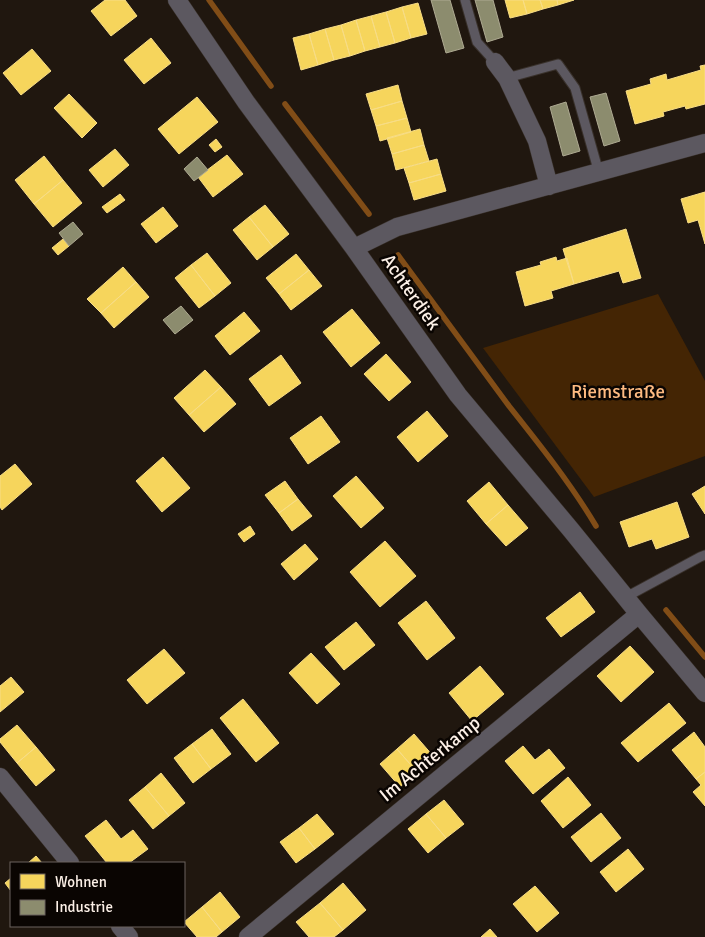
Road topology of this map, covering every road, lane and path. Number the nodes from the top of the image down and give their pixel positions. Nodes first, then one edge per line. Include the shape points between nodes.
1 (177, 0) edge
2 (465, 0) edge
3 (495, 62) joint
4 (507, 78) junction
5 (705, 143) edge
6 (599, 172) junction
7 (549, 186) junction
8 (354, 248) junction
9 (705, 556) edge
10 (626, 597) junction
11 (639, 614) junction
12 (702, 684) edge
13 (0, 777) edge
14 (69, 862) edge
15 (121, 927) edge
16 (253, 935) edge
17 (130, 937) edge

1 - 8 street, Achterdiek via 246,102
2 - 3 lane via 477,42
3 - 4 street
4 - 6 lane via 558,64 575,88
4 - 7 street via 537,141
5 - 6 street
6 - 7 street
7 - 8 street via 397,227
8 - 10 street, Achterdiek via 458,395
9 - 10 lane
10 - 11 street, Achterdiek
11 - 12 street, Achterdiek
11 - 16 street, Im Achterkamp
13 - 14 street
15 - 17 street

